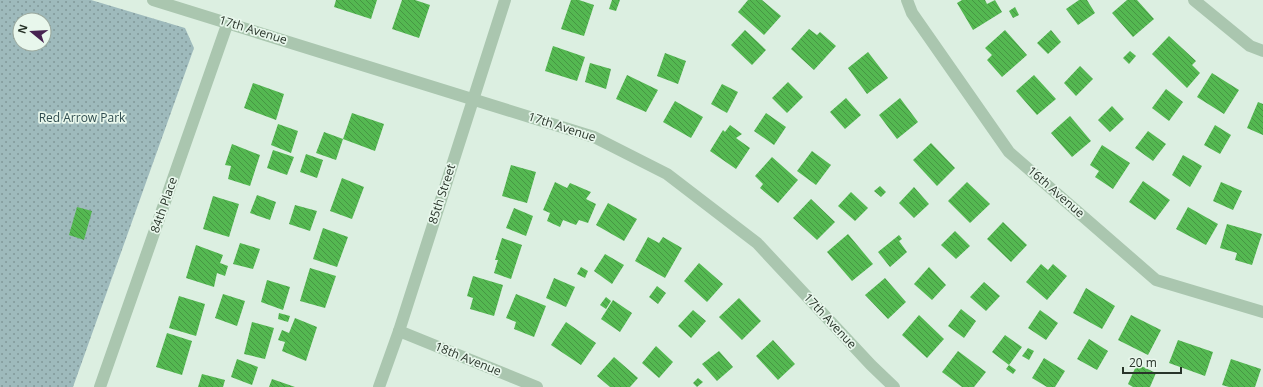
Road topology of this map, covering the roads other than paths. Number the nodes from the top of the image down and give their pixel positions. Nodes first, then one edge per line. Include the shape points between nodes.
1 (153, 0) edge
2 (505, 0) edge
3 (908, 0) edge
4 (1194, 0) edge
5 (228, 22) junction
6 (1263, 51) edge
7 (472, 99) junction
8 (1263, 312) edge
9 (399, 331) junction
10 (100, 387) edge
11 (379, 387) edge
12 (537, 387) edge
13 (894, 387) edge

1 - 5 street, 17th Avenue
2 - 7 street, 85th Street
3 - 8 street, 16th Avenue via 912,13 1009,152 1156,280
4 - 6 street via 1250,46
5 - 7 street, 17th Avenue
5 - 10 street, 84th Place
7 - 9 street, 85th Street
7 - 13 street, 17th Avenue via 594,137 667,174 758,243
9 - 11 street, 85th Street
9 - 12 street, 18th Avenue

